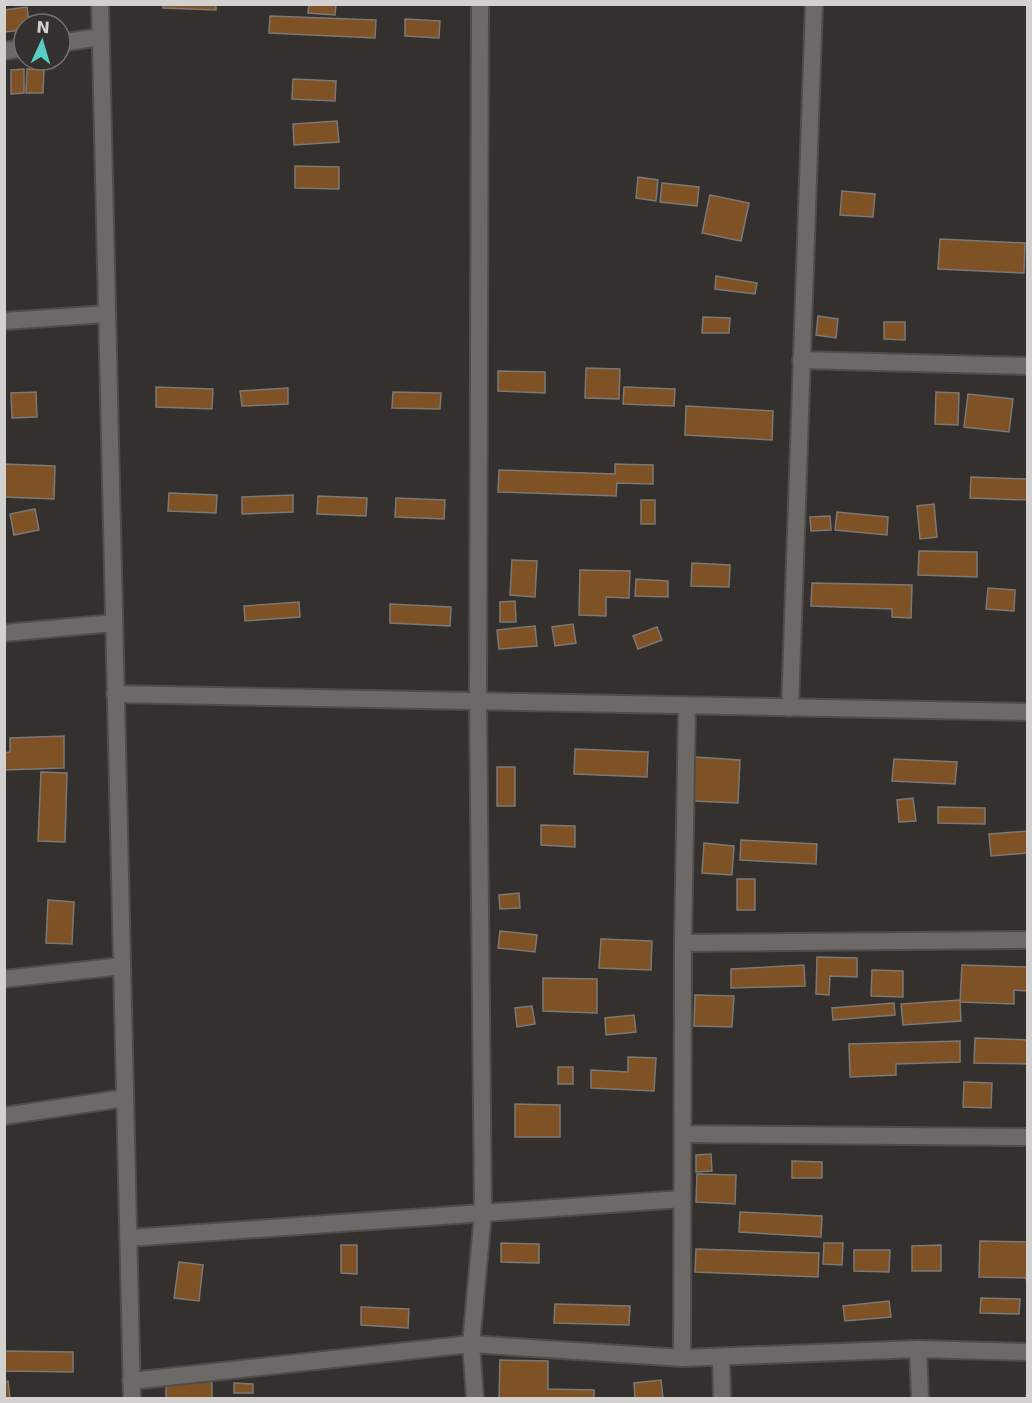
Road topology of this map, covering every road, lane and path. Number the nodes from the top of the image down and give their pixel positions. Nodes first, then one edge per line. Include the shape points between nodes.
1 (100, 4) edge
2 (480, 4) edge
3 (814, 4) edge
4 (100, 37) junction
5 (72, 41) edge
6 (106, 314) junction
7 (4, 321) edge
8 (801, 360) junction
9 (1028, 366) edge
10 (114, 623) junction
11 (4, 633) edge
12 (115, 694) junction
13 (478, 702) junction
14 (687, 706) junction
15 (789, 708) junction
16 (1028, 712) edge
17 (1028, 940) edge
18 (683, 943) junction
19 (122, 966) junction
20 (4, 979) edge
21 (125, 1098) junction
22 (4, 1116) edge
23 (683, 1134) junction
24 (1028, 1137) edge
25 (682, 1199) junction
26 (483, 1213) junction
27 (128, 1238) junction
28 (471, 1344) junction
29 (918, 1349) junction
30 (1028, 1352) edge
31 (721, 1357) junction
32 (682, 1358) junction
33 (131, 1381) junction
34 (132, 1398) edge
35 (475, 1398) edge
36 (722, 1398) edge
37 (920, 1398) edge

1 - 4 street
2 - 13 street
3 - 8 street
4 - 5 street
4 - 6 street
6 - 7 street
6 - 10 street
8 - 9 street
8 - 15 street
10 - 11 street
10 - 12 street
12 - 13 street
12 - 19 street
13 - 14 street
13 - 26 street
14 - 15 street
14 - 18 street
15 - 16 street
17 - 18 street
18 - 23 street
19 - 20 street
19 - 21 street
21 - 22 street
21 - 27 street
23 - 24 street
23 - 25 street
25 - 26 street
25 - 32 street
26 - 27 street
26 - 28 street
27 - 33 street
28 - 32 street
28 - 33 street
28 - 35 street
29 - 30 street
29 - 31 street
29 - 37 street
31 - 32 street
31 - 36 street
33 - 34 street

